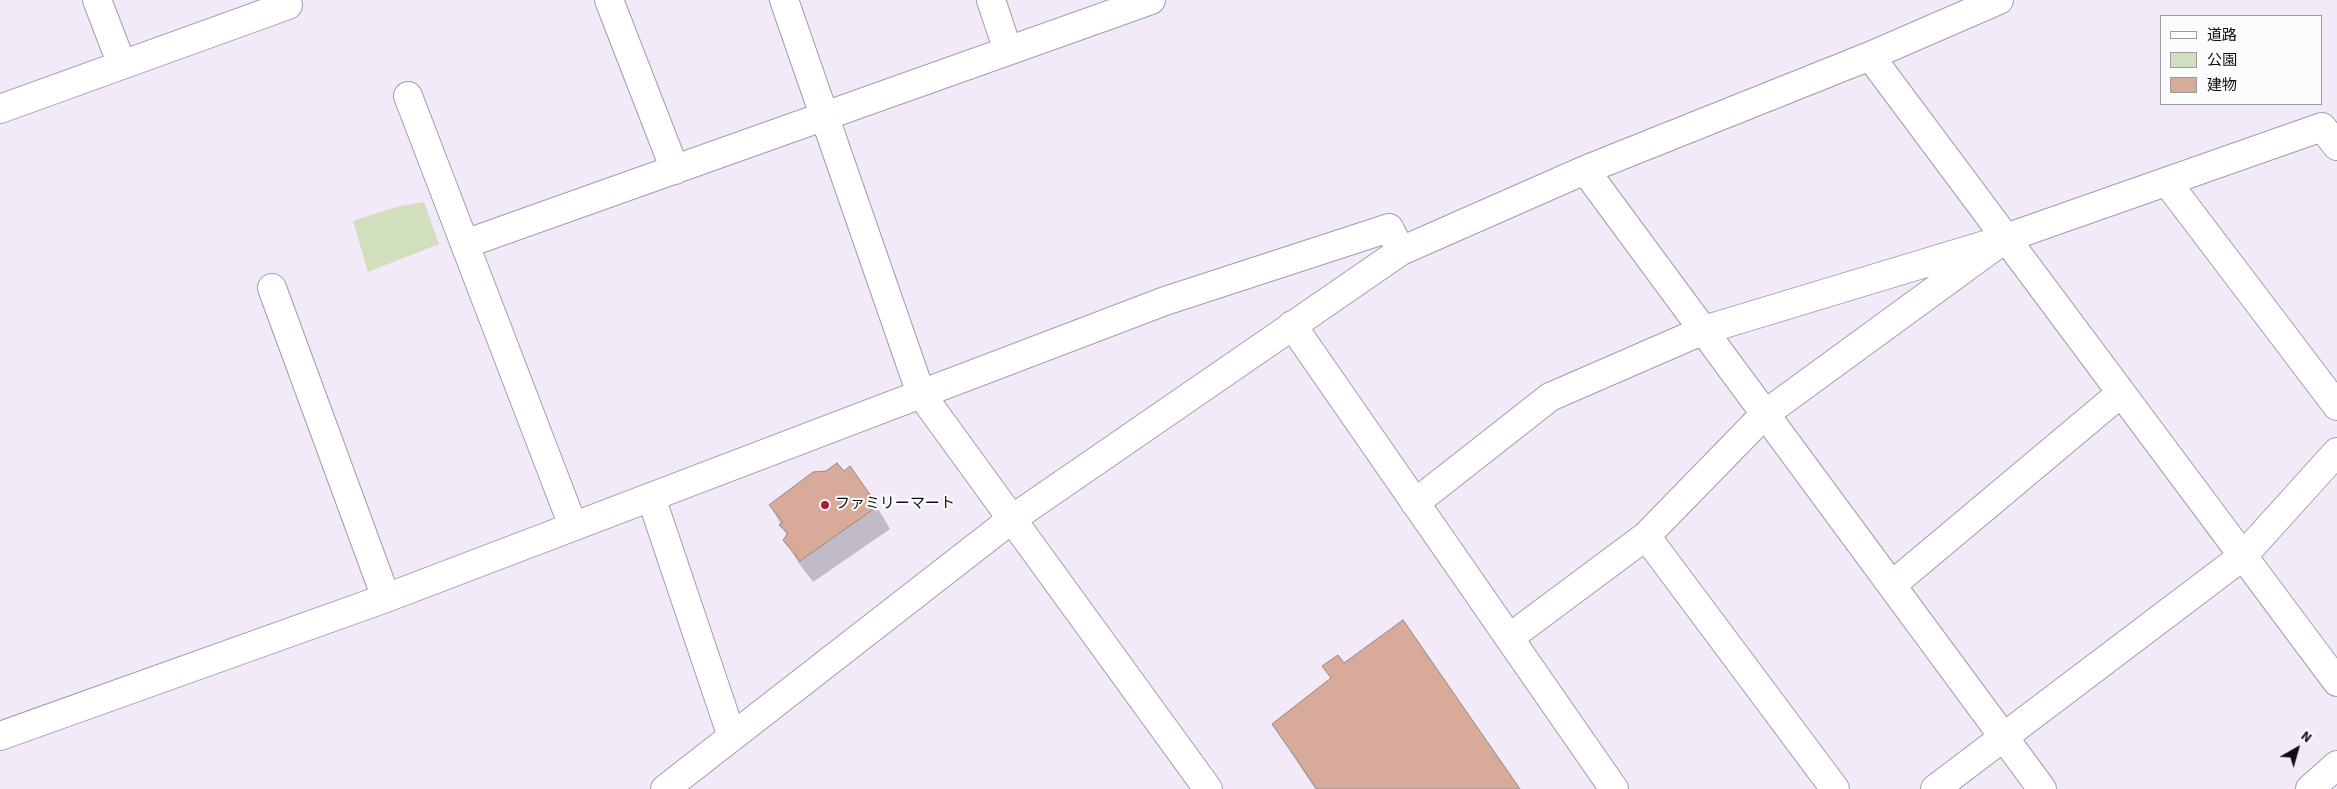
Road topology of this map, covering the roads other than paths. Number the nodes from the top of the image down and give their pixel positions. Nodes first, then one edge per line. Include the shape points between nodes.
1 (97, 0) edge
2 (286, 0) edge
3 (609, 0) edge
4 (784, 0) edge
5 (990, 0) edge
6 (1151, 0) edge
7 (1999, 0) edge
8 (1008, 51) junction
9 (1870, 56) junction
10 (122, 65) junction
11 (408, 96) dead end
12 (0, 109) edge
13 (824, 116) junction
14 (2337, 146) edge
15 (675, 170) junction
16 (1585, 170) junction
17 (2168, 182) junction
18 (2006, 238) junction
19 (465, 244) junction
20 (1401, 251) junction
21 (272, 288) dead end
22 (1292, 325) junction
23 (1704, 330) junction
24 (2121, 393) junction
25 (921, 394) junction
26 (2337, 406) edge
27 (1765, 414) junction
28 (2337, 452) edge
29 (651, 497) junction
30 (1416, 504) junction
31 (1012, 519) junction
32 (573, 526) junction
33 (1646, 536) junction
34 (2243, 556) junction
35 (1892, 585) junction
36 (386, 598) junction
37 (1509, 638) junction
38 (2337, 682) edge
39 (0, 736) edge
40 (732, 737) junction
41 (2004, 737) junction
42 (665, 789) edge
43 (1208, 789) edge
44 (1614, 789) edge
45 (1835, 789) edge
46 (1935, 789) edge
47 (2042, 789) edge

1 - 10 street
2 - 10 street via 288,5
3 - 15 street
4 - 13 street
5 - 8 street
6 - 8 street
7 - 9 street
8 - 13 street
9 - 16 street
9 - 18 street
10 - 12 street
11 - 19 street
13 - 15 street
13 - 25 street
14 - 17 street via 2322,127
15 - 19 street
16 - 20 street
16 - 23 street
17 - 18 street
17 - 26 street
18 - 23 street
18 - 24 street
18 - 27 street
19 - 32 street
20 - 22 street
20 - 25 street via 1389,228 1165,300
21 - 36 street
22 - 30 street
22 - 31 street
23 - 27 street
23 - 30 street via 1550,397
24 - 34 street
24 - 35 street
25 - 29 street
25 - 31 street
27 - 33 street
27 - 35 street
28 - 34 street
29 - 32 street
29 - 40 street
30 - 37 street
31 - 40 street
31 - 43 street
32 - 36 street
33 - 37 street
33 - 45 street
34 - 38 street
34 - 41 street
35 - 41 street
36 - 39 street
37 - 44 street
40 - 42 street
41 - 46 street
41 - 47 street

